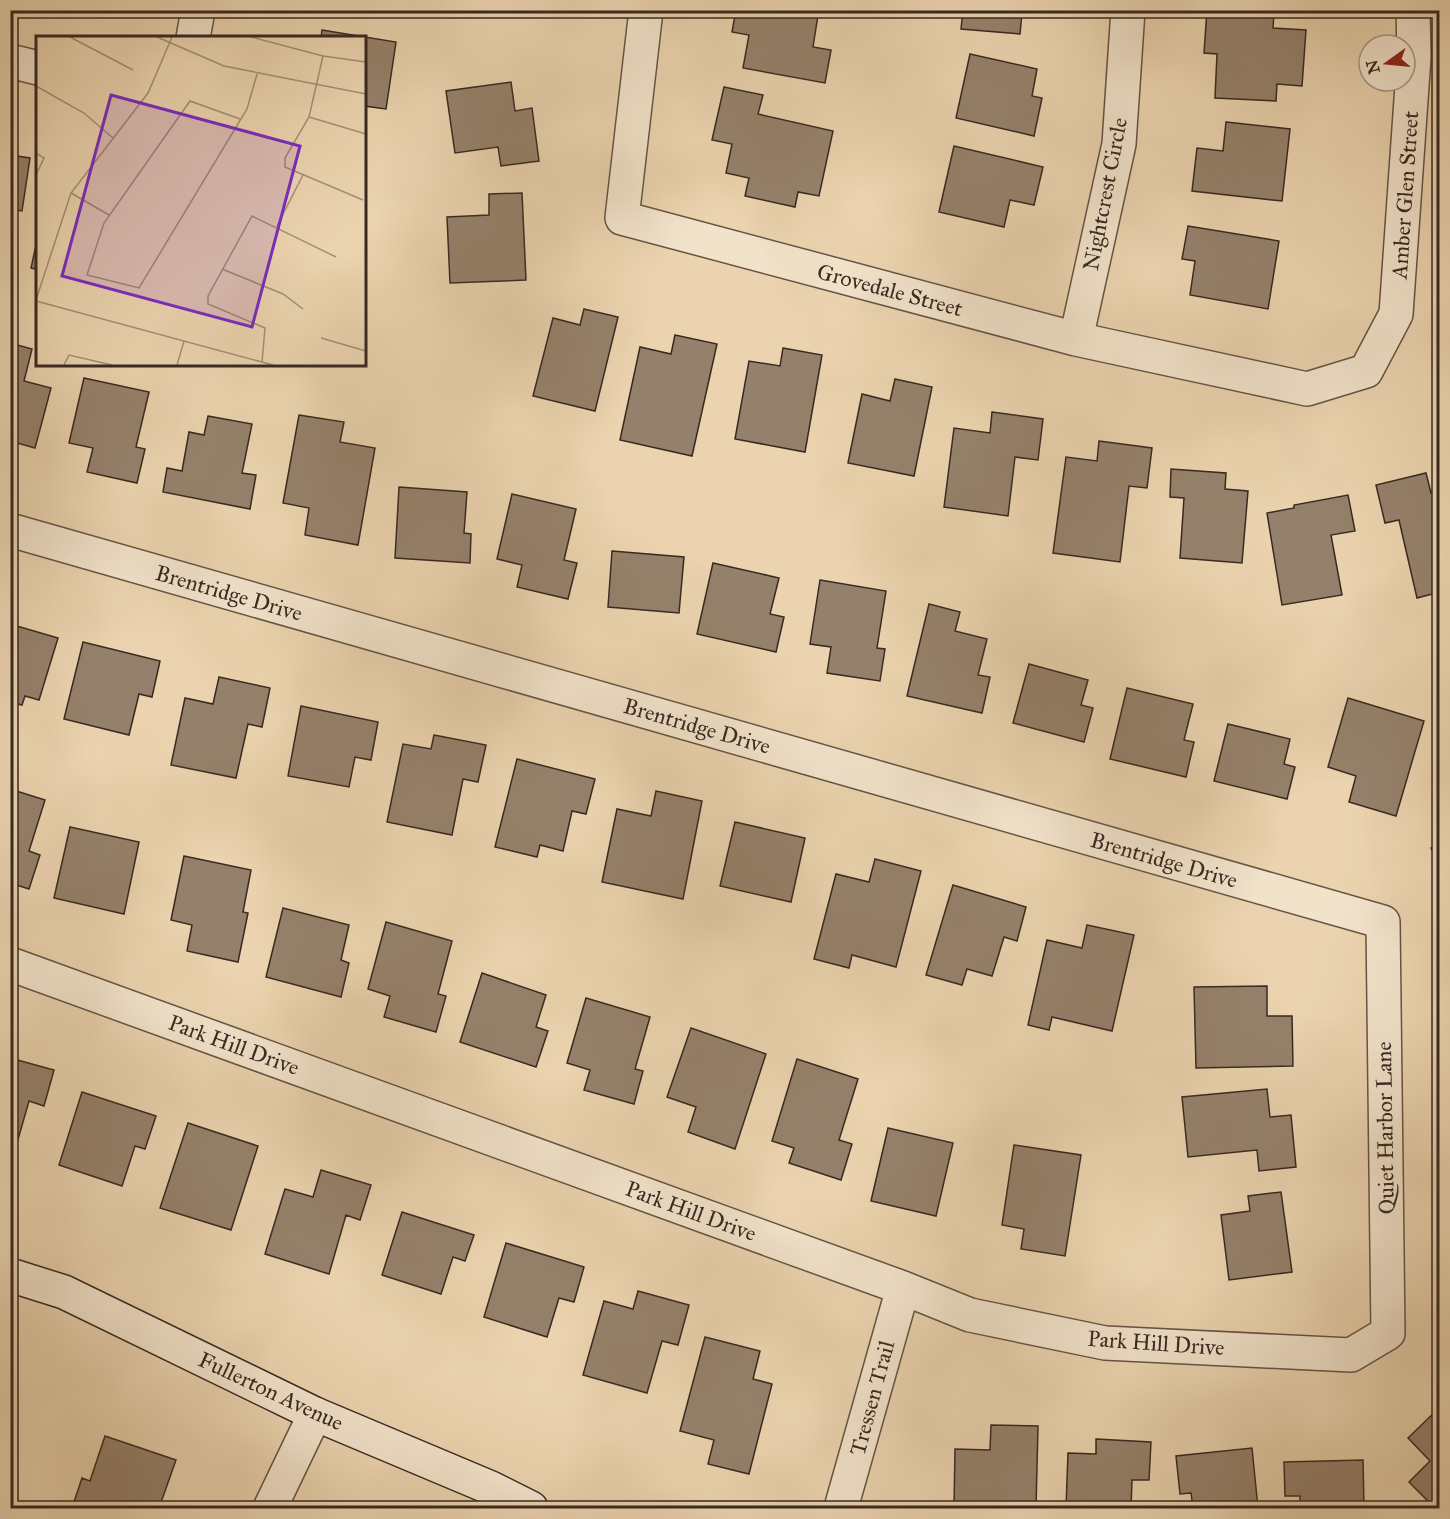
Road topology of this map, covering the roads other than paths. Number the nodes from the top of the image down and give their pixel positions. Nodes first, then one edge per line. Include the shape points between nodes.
1 (198, 10) edge
2 (1128, 10) edge
3 (1413, 10) edge
4 (644, 11) edge
5 (193, 36) edge
6 (10, 61) edge
7 (36, 68) edge
8 (1076, 339) junction
9 (1366, 371) joint
10 (10, 530) edge
11 (1383, 922) joint
12 (10, 964) edge
13 (10, 1275) edge
14 (903, 1288) junction
15 (1388, 1333) joint
16 (315, 1413) junction
17 (270, 1509) edge
18 (531, 1509) edge
19 (841, 1509) edge

1 - 5 street
2 - 8 street, Nightcrest Circle via 1119,144
3 - 9 street, Amber Glen Street via 1414,57 1396,314
4 - 8 street, Grovedale Street via 622,218
6 - 7 street
8 - 9 street, Grovedale Street via 1307,389
10 - 11 street, Brentridge Drive
11 - 15 street, Quiet Harbor Lane
12 - 14 street, Park Hill Drive
13 - 16 street, Fullerton Avenue via 64,1292
14 - 15 street, Park Hill Drive via 970,1315 1105,1343 1351,1355
14 - 19 street, Tressen Trail
16 - 17 street
16 - 18 street, Fullerton Avenue

